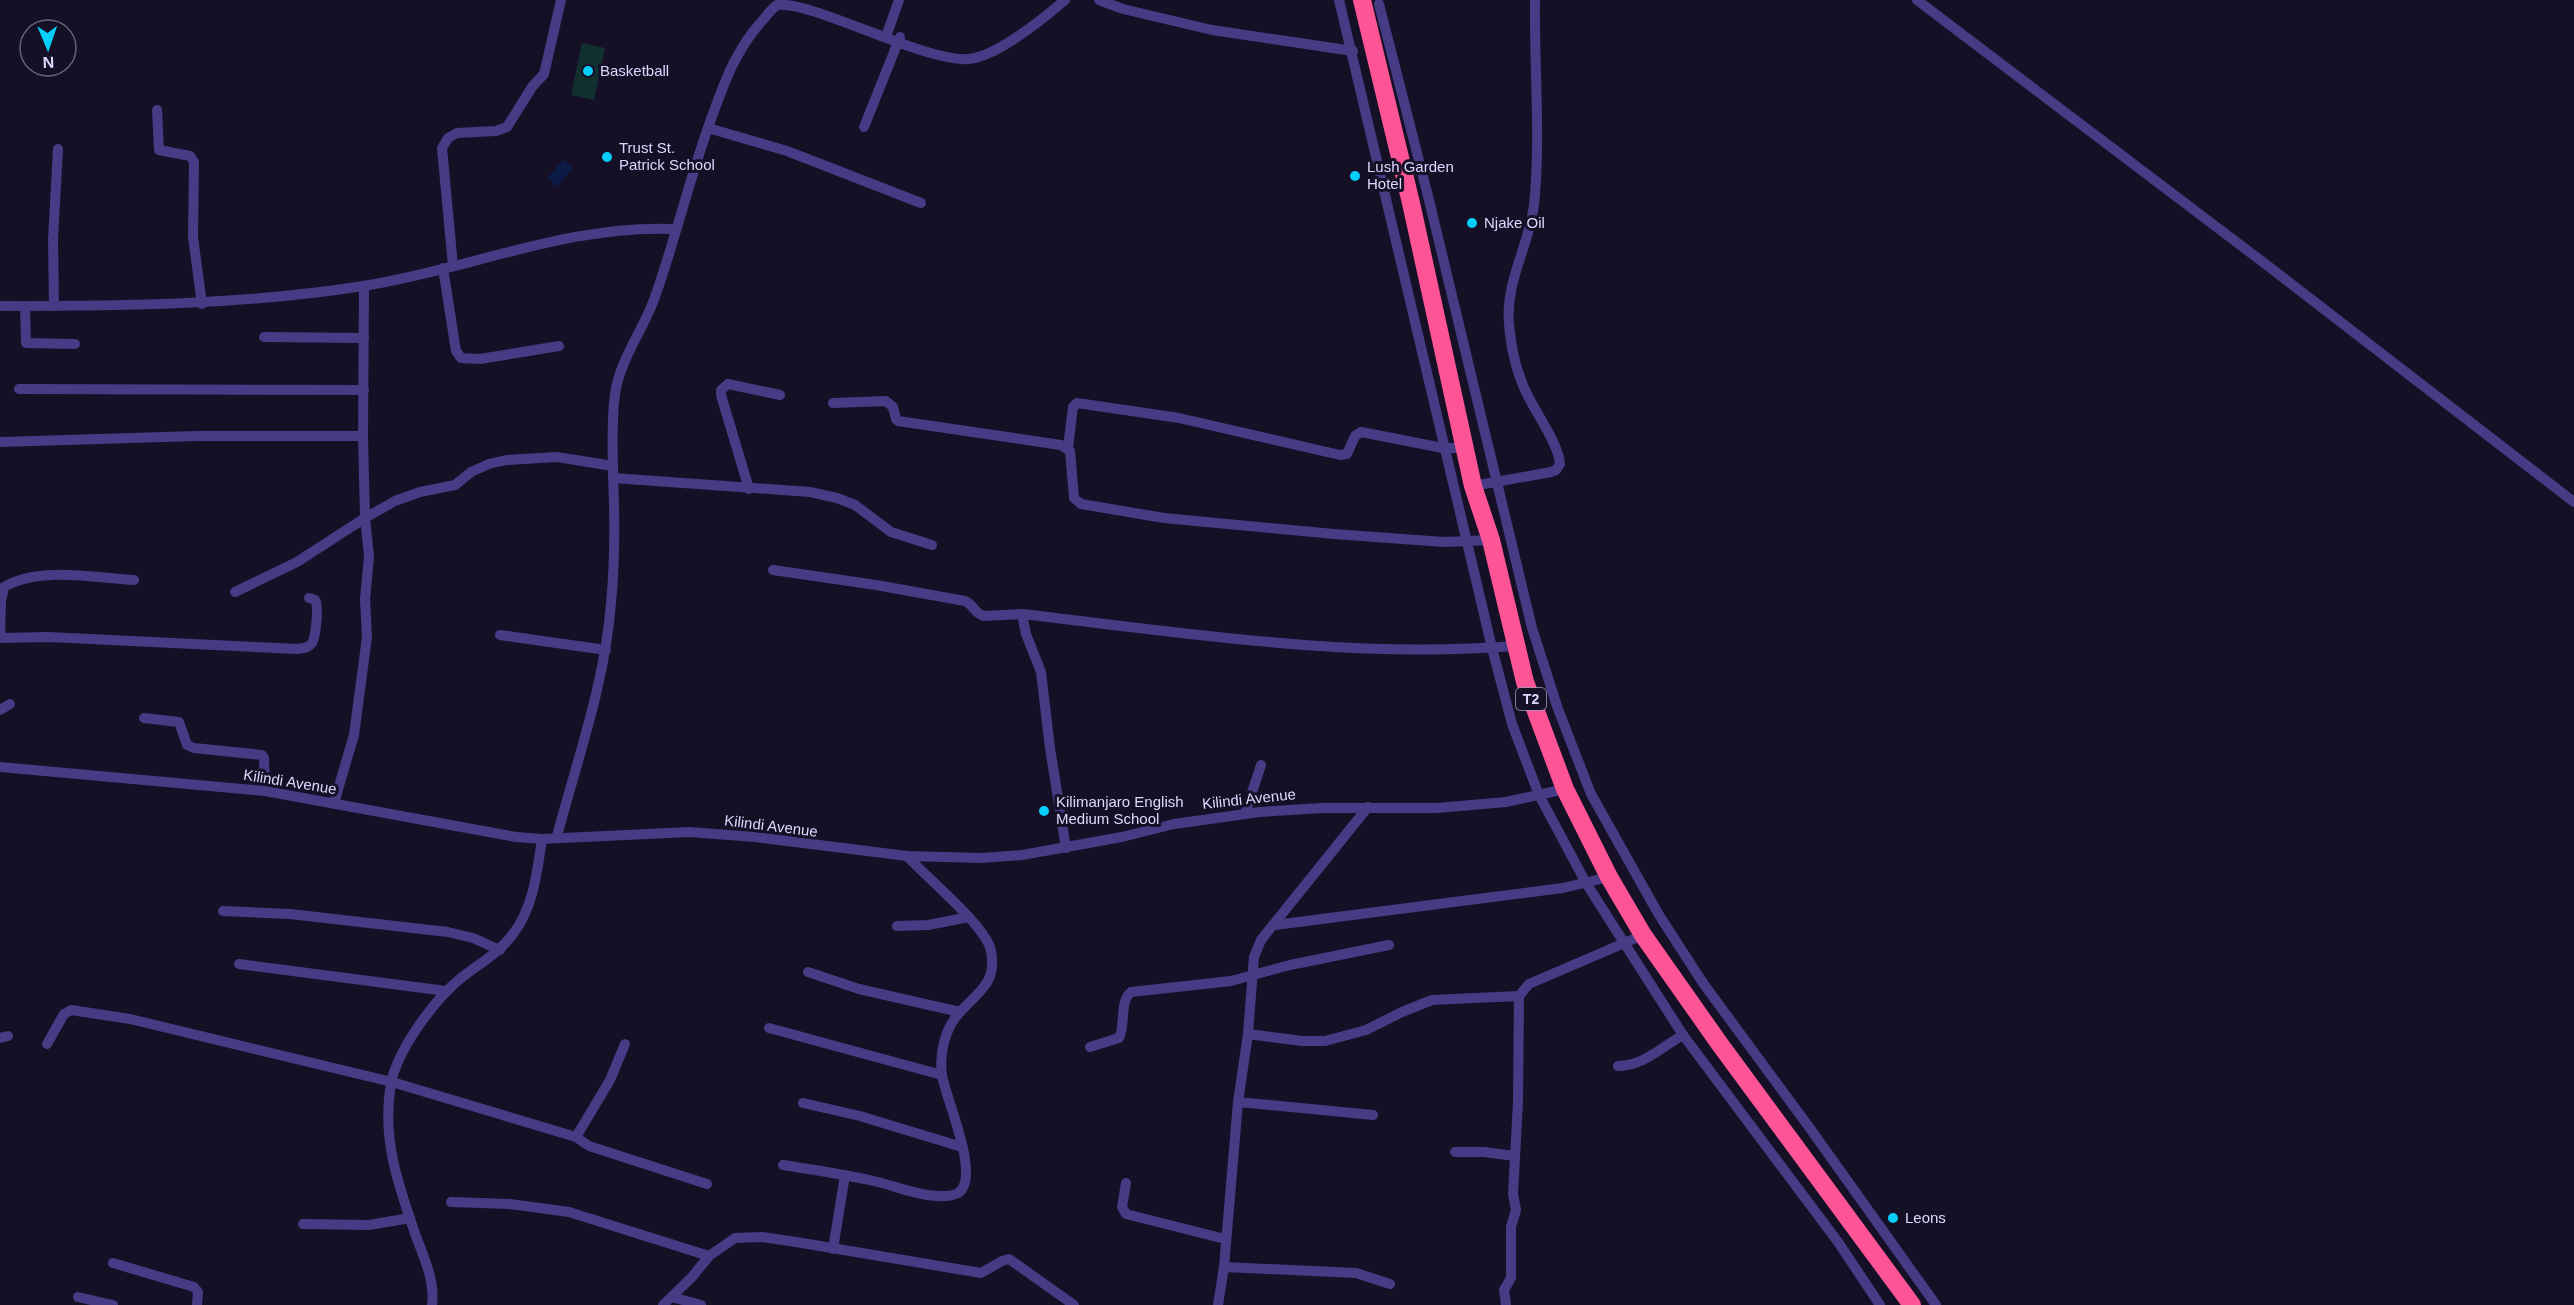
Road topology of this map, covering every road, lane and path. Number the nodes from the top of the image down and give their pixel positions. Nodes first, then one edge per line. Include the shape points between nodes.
1 (561, 0) edge
2 (899, 0) edge
3 (1065, 0) edge
4 (1099, 0) edge
5 (1339, 0) edge
6 (1535, 0) edge
7 (1917, 0) edge
8 (779, 2) edge
9 (1370, 2) edge
10 (888, 31) junction
11 (900, 37) junction
12 (1353, 51) junction
13 (157, 110) dead end
14 (864, 127) dead end
15 (708, 128) junction
16 (58, 149) dead end
17 (921, 203) dead end
18 (675, 229) junction
19 (448, 267) junction
20 (364, 286) junction
21 (202, 304) junction
22 (0, 306) edge
23 (26, 306) junction
24 (54, 306) junction
25 (264, 337) dead end
26 (364, 338) junction
27 (75, 344) dead end
28 (559, 346) dead end
29 (19, 389) dead end
30 (364, 390) junction
31 (780, 395) dead end
32 (833, 403) dead end
33 (363, 436) junction
34 (0, 442) edge
35 (1068, 448) junction
36 (1443, 448) junction
37 (1464, 448) junction
38 (613, 466) junction
39 (614, 478) junction
40 (1498, 481) junction
41 (1473, 486) junction
42 (749, 489) junction
43 (2574, 502) edge
44 (365, 518) junction
45 (1491, 540) junction
46 (1466, 542) junction
47 (932, 544) dead end
48 (773, 570) dead end
49 (134, 580) dead end
50 (2, 586) edge
51 (235, 592) dead end
52 (309, 598) dead end
53 (1022, 614) junction
54 (500, 635) dead end
55 (0, 638) edge
56 (1515, 646) junction
57 (1492, 648) junction
58 (606, 650) junction
59 (10, 704) dead end
60 (0, 710) edge
61 (144, 718) dead end
62 (1261, 765) dead end
63 (0, 767) edge
64 (1565, 789) junction
65 (265, 791) junction
66 (1539, 795) junction
67 (334, 803) junction
68 (1368, 807) junction
69 (1245, 814) junction
70 (557, 836) junction
71 (542, 839) junction
72 (1066, 848) junction
73 (907, 856) junction
74 (1609, 877) junction
75 (1586, 883) junction
76 (223, 911) dead end
77 (969, 917) junction
78 (1275, 925) junction
79 (897, 926) dead end
80 (1643, 935) junction
81 (1389, 945) dead end
82 (1624, 945) junction
83 (500, 950) junction
84 (239, 964) dead end
85 (808, 972) dead end
86 (1253, 974) junction
87 (446, 991) junction
88 (1519, 996) junction
89 (960, 1012) junction
90 (769, 1028) dead end
91 (1248, 1034) junction
92 (1683, 1035) junction
93 (47, 1044) dead end
94 (625, 1044) dead end
95 (1090, 1047) dead end
96 (1618, 1066) dead end
97 (942, 1076) junction
98 (392, 1082) junction
99 (1238, 1102) junction
100 (803, 1103) dead end
101 (1373, 1115) dead end
102 (576, 1137) junction
103 (962, 1147) junction
104 (1455, 1152) dead end
105 (1515, 1156) junction
106 (783, 1165) dead end
107 (845, 1175) junction
108 (1126, 1183) dead end
109 (707, 1184) dead end
110 (451, 1202) dead end
111 (410, 1218) junction
112 (303, 1224) dead end
113 (1225, 1239) junction
114 (833, 1249) junction
115 (709, 1256) junction
116 (113, 1263) dead end
117 (1224, 1267) junction
118 (1390, 1284) dead end
119 (78, 1297) dead end
120 (668, 1301) edge
121 (113, 1305) edge
122 (197, 1305) edge
123 (432, 1305) edge
124 (700, 1305) edge
125 (1074, 1305) edge
126 (1218, 1305) edge
127 (1506, 1305) edge
128 (1880, 1305) edge
129 (1912, 1305) edge
130 (1936, 1305) edge

1 - 19 street via 544,74 507,127 457,133 442,148
2 - 10 street
3 - 11 street via 1013,39 976,58 949,58
4 - 12 street via 1212,30
5 - 12 street
6 - 40 street via 1535,188 1531,224 1510,291 1508,315 1519,377 1560,462 1554,471
7 - 43 street
8 - 10 street via 812,3
8 - 15 street via 736,55
9 - 37 highway, T2
9 - 40 street via 1430,200
10 - 11 street
11 - 14 street
12 - 36 street
13 - 21 street via 159,150 190,156 194,162 193,237
15 - 17 street via 787,151
15 - 18 street
16 - 24 street
18 - 19 street via 587,235
18 - 38 street via 656,296 618,381
19 - 20 street
19 - 28 street via 456,351 461,358 480,359
20 - 21 street
20 - 26 street
21 - 24 street
22 - 23 street
23 - 24 street
23 - 27 street via 26,344
25 - 26 street
26 - 30 street
29 - 30 street
30 - 33 street
31 - 42 street via 728,384 721,390
32 - 35 street via 886,401 898,421
33 - 34 street
33 - 44 street
35 - 36 street via 1073,407 1077,403 1179,418 1340,455 1347,454 1354,436 1361,432
35 - 46 street via 1074,498 1080,504 1164,518
36 - 37 street
36 - 46 street
37 - 41 highway, T2
38 - 39 street
38 - 44 street via 556,457 497,461 471,472 455,485 395,501
39 - 42 street
39 - 58 street
40 - 41 street
40 - 130 street via 1546,675 1581,771 1604,820 1703,982
41 - 45 highway, T2
42 - 47 street via 810,492 837,498 891,532
44 - 51 street via 297,562
44 - 67 street via 369,556 367,637 360,703 351,752
45 - 46 street
45 - 56 highway, T2
46 - 57 street
48 - 53 street via 964,601 984,616
49 - 50 street via 44,575 18,578
50 - 55 street
52 - 55 street via 318,606 312,643 307,648
53 - 57 street via 1321,646 1461,651
53 - 72 street via 1041,672
54 - 58 street
56 - 57 street
56 - 64 highway, T2
57 - 66 street via 1512,724
58 - 70 street
59 - 60 street
61 - 65 street via 179,722 188,745 194,748 262,755
62 - 69 street
63 - 65 street, Kilindi Avenue
64 - 66 street, Kilindi Avenue
64 - 74 highway, T2
65 - 67 street, Kilindi Avenue
66 - 68 street, Kilindi Avenue via 1437,808
66 - 75 street
67 - 71 street, Kilindi Avenue via 482,832
68 - 69 street, Kilindi Avenue
68 - 78 street
69 - 72 street, Kilindi Avenue via 1174,824
70 - 71 street, Kilindi Avenue
70 - 73 street, Kilindi Avenue via 689,832
71 - 83 street via 534,890 525,915
72 - 73 street, Kilindi Avenue via 982,858
73 - 77 street
74 - 75 street
74 - 80 highway, T2
75 - 78 street
75 - 82 street
76 - 83 street via 426,929 473,938
77 - 79 street
77 - 89 street via 985,936 992,961 986,987
78 - 86 street via 1254,957
80 - 82 street
80 - 129 highway, T2
81 - 86 street
82 - 88 street via 1529,984
82 - 92 street
83 - 87 street
84 - 87 street
85 - 89 street via 859,989
86 - 91 street
86 - 95 street via 1231,981 1131,992 1126,997 1119,1038
87 - 98 street via 416,1030
88 - 91 street via 1432,1000 1366,1030 1325,1041
88 - 105 street
89 - 97 street via 943,1044
90 - 97 street
91 - 99 street
92 - 96 street via 1646,1061
92 - 128 street
93 - 98 street via 64,1014 78,1009
94 - 102 street via 610,1080
97 - 103 street
98 - 102 street
98 - 111 street via 388,1115 390,1153
99 - 101 street
99 - 113 street
100 - 103 street
102 - 109 street via 589,1146
103 - 107 street via 965,1181 961,1191 954,1195 926,1195
104 - 105 street
105 - 127 street via 1516,1210 1511,1227 1511,1278 1504,1290
106 - 107 street
107 - 114 street
108 - 113 street via 1122,1207 1126,1214
110 - 115 street via 569,1212
111 - 112 street via 369,1225
111 - 123 street via 431,1281
113 - 117 street
114 - 115 street via 747,1237 735,1238
114 - 125 street via 981,1273 1010,1259
115 - 120 street
116 - 122 street via 194,1287 198,1292
117 - 118 street via 1356,1272
117 - 126 street
119 - 121 street
120 - 124 street

